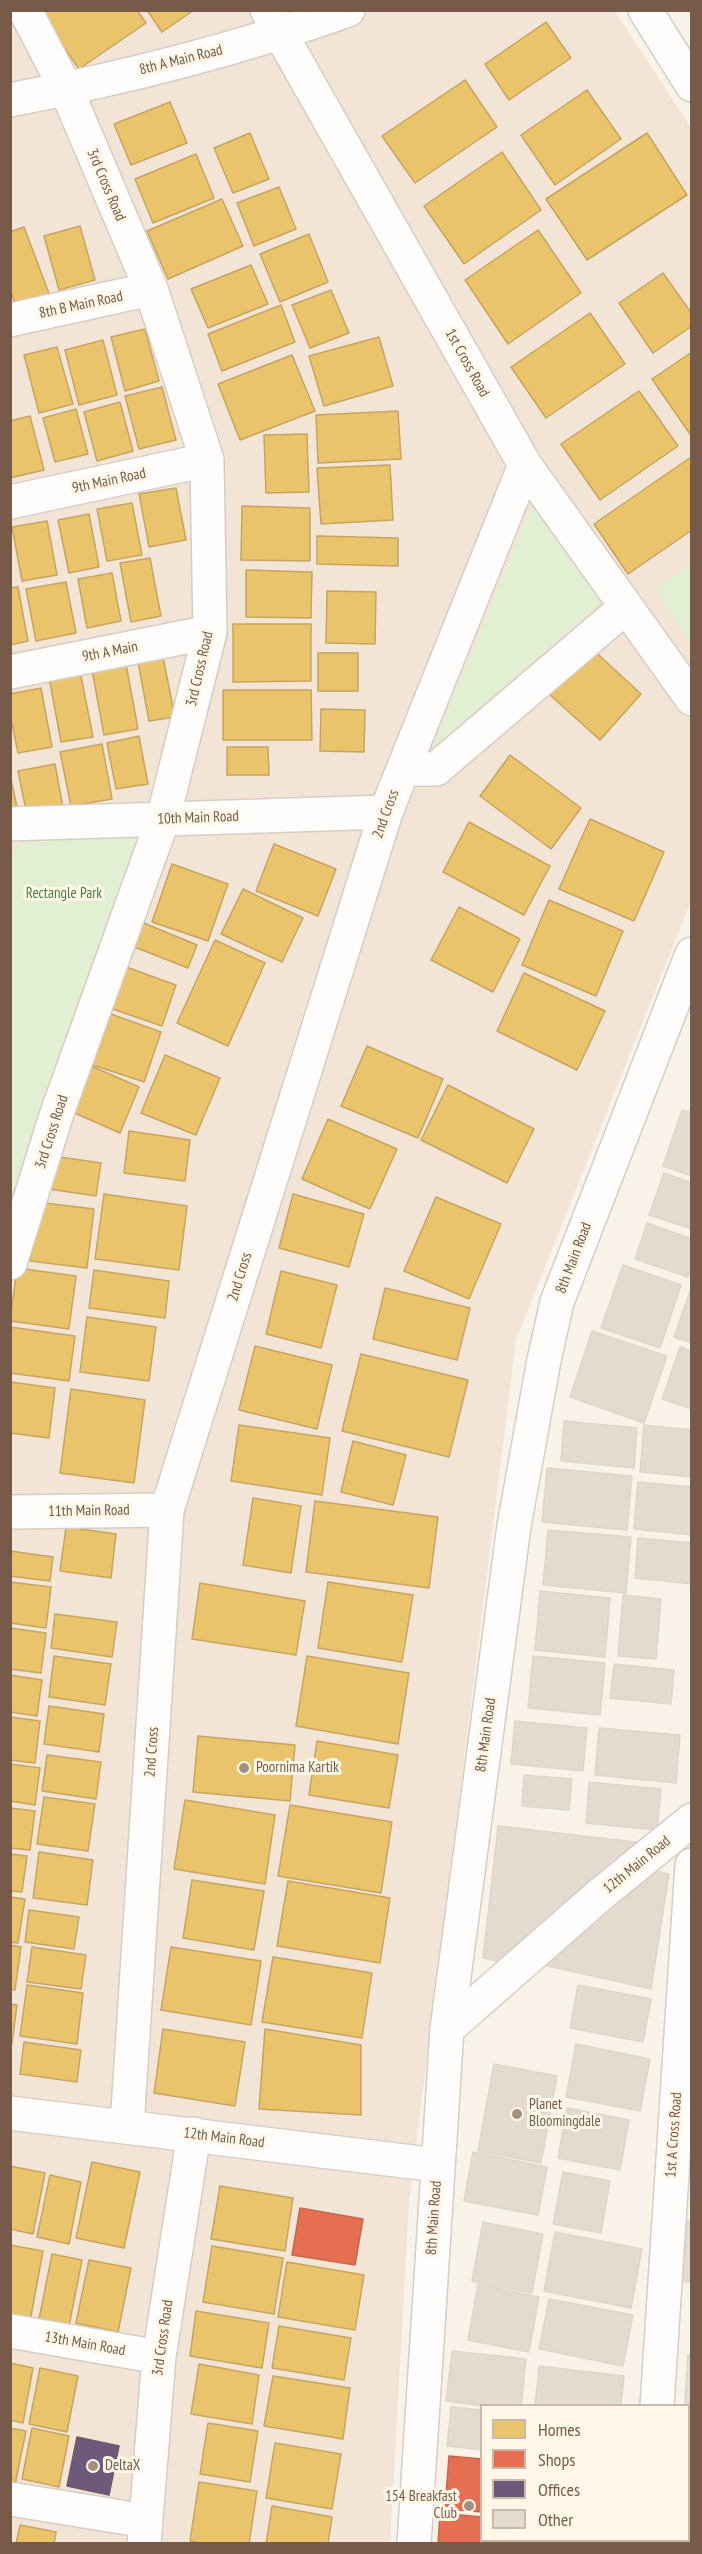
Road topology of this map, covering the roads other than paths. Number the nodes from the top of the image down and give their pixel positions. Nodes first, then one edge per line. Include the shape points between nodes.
1 (25, 10) edge
2 (348, 10) edge
3 (645, 10) edge
4 (274, 22) edge
5 (692, 85) edge
6 (66, 89) junction
7 (10, 100) edge
8 (151, 290) junction
9 (10, 320) edge
10 (207, 460) junction
11 (525, 465) junction
12 (10, 502) edge
13 (626, 607) junction
14 (210, 632) junction
15 (10, 672) edge
16 (692, 699) edge
17 (403, 769) junction
18 (386, 812) junction
19 (163, 819) junction
20 (10, 824) edge
21 (692, 954) edge
22 (10, 1263) edge
23 (167, 1510) junction
24 (10, 1512) edge
25 (692, 1820) edge
26 (692, 1865) edge
27 (447, 2029) junction
28 (10, 2113) edge
29 (128, 2126) junction
30 (194, 2134) junction
31 (437, 2165) junction
32 (10, 2331) edge
33 (159, 2357) junction
34 (657, 2404) edge
35 (10, 2499) edge
36 (145, 2532) edge
37 (414, 2544) edge

1 - 6 street, 3rd Cross Road
2 - 4 street, 8th A Main Road
3 - 5 street
4 - 6 street, 8th A Main Road
4 - 11 street, 1st Cross Road
6 - 7 street, 8th A Main Road
6 - 8 street, 3rd Cross Road
8 - 9 street, 8th B Main Road
8 - 10 street, 3rd Cross Road
10 - 12 street, 9th Main Road
10 - 14 street, 3rd Cross Road
11 - 13 street, 1st Cross Road
11 - 17 street, 2nd Cross
13 - 16 street, 1st Cross Road
13 - 17 street via 436,769
14 - 15 street, 9th A Main
14 - 19 street, 3rd Cross Road
17 - 18 street, 2nd Cross
18 - 19 street, 10th Main Road
18 - 23 street, 2nd Cross
19 - 20 street, 10th Main Road
19 - 22 street, 3rd Cross Road via 57,1113
21 - 27 street, 8th Main Road via 557,1302 514,1526
23 - 24 street, 11th Main Road
23 - 29 street, 2nd Cross
25 - 27 street, 12th Main Road
26 - 34 street, 1st A Cross Road
27 - 31 street, 8th Main Road
28 - 29 street, 12th Main Road
29 - 30 street, 12th Main Road
30 - 31 street, 12th Main Road
30 - 33 street, 3rd Cross Road
31 - 37 street, 8th Main Road
32 - 33 street, 13th Main Road
33 - 36 street, 3rd Cross Road
35 - 36 street

